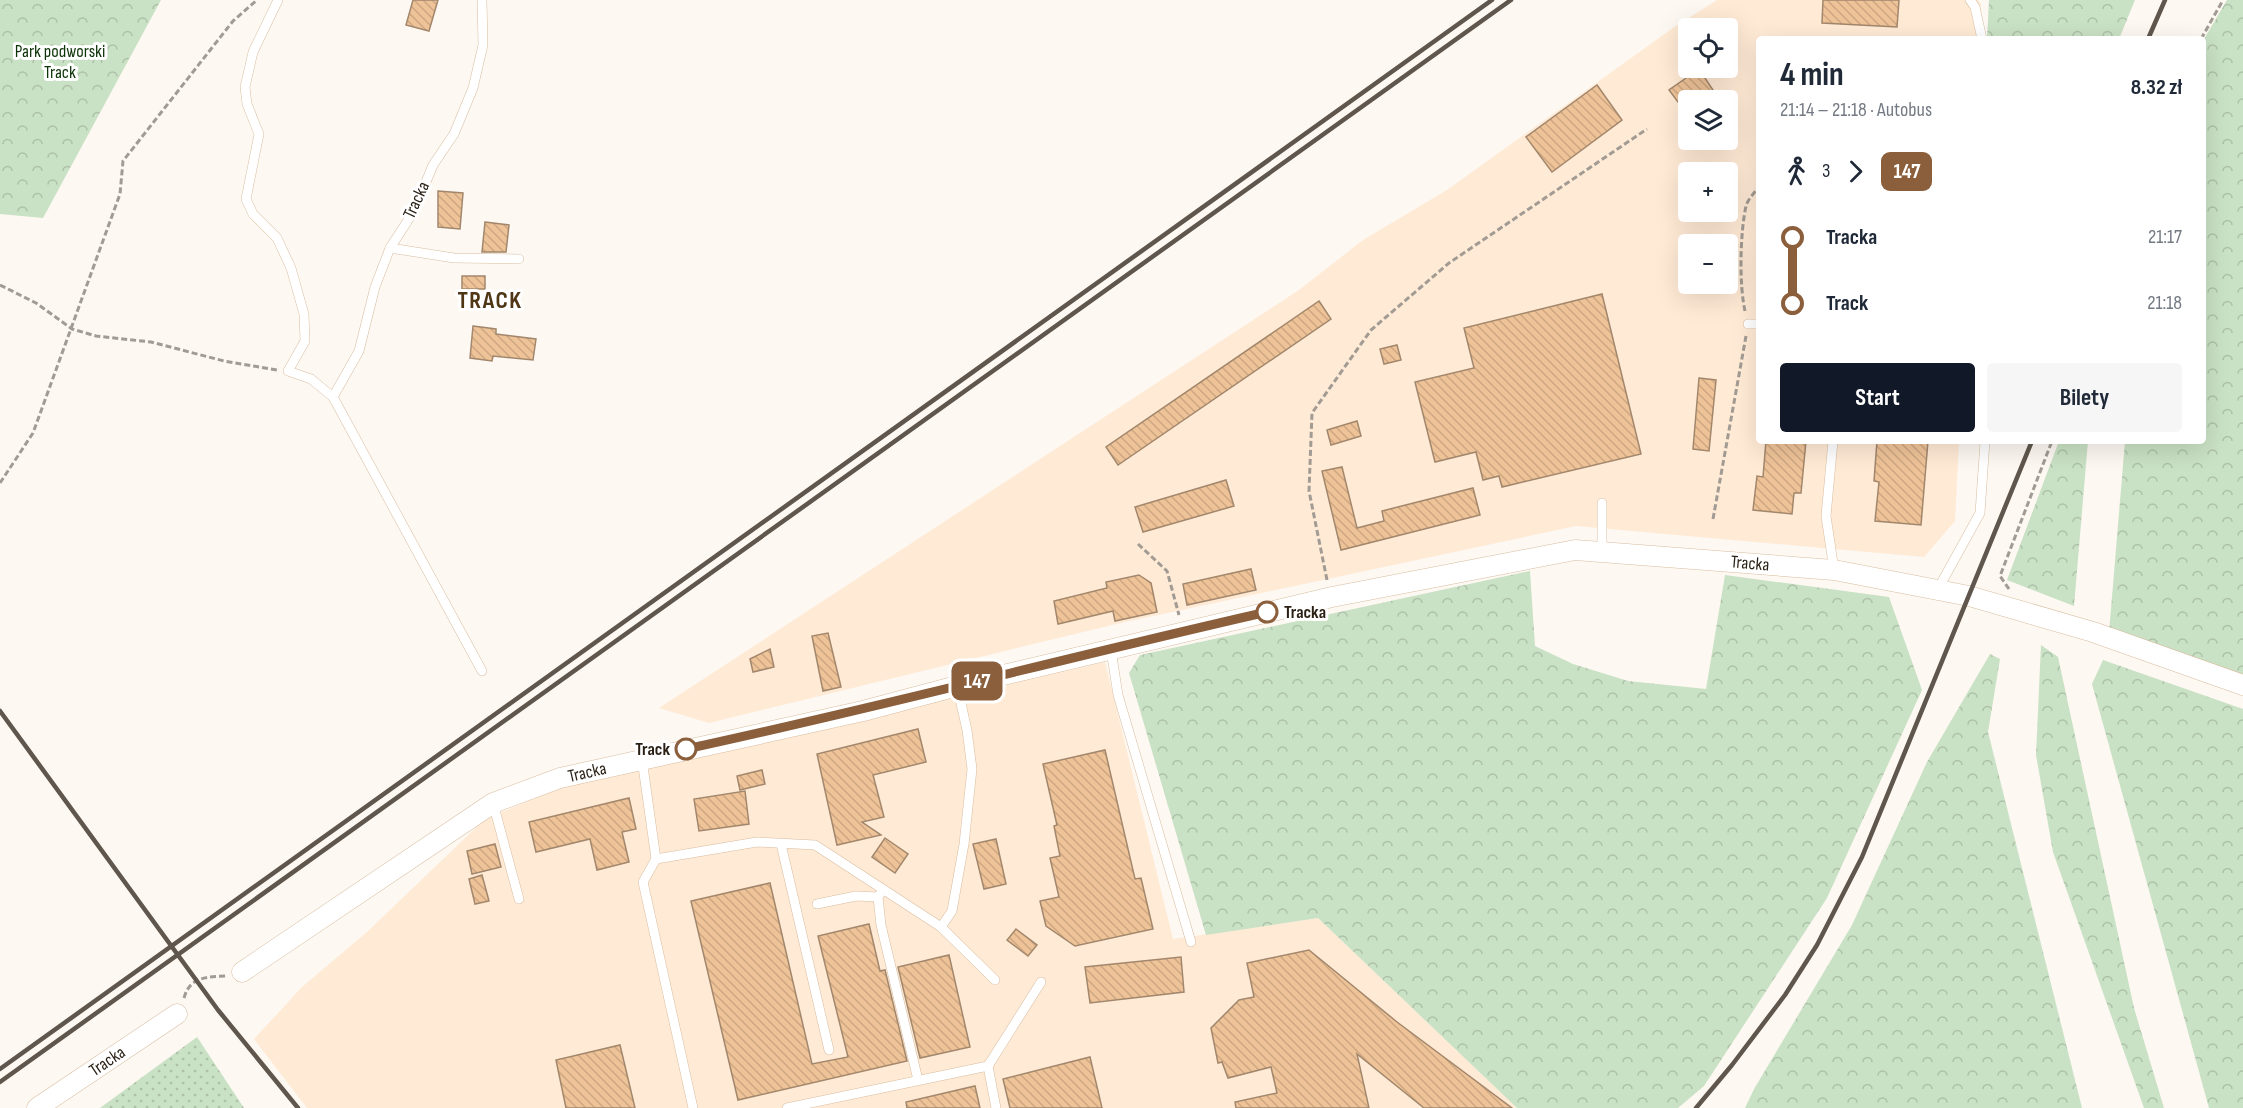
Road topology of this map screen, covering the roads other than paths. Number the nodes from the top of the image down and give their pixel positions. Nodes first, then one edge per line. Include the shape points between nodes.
1 (278, 0) edge
2 (482, 0) edge
3 (1973, 2) edge
4 (1981, 36) edge
5 (390, 248) junction
6 (519, 259) dead end
7 (1748, 324) road end
8 (1756, 324) edge
9 (333, 397) junction
10 (1833, 444) edge
11 (1985, 444) edge
12 (1602, 503) dead end
13 (1602, 551) junction
14 (1834, 570) junction
15 (1937, 591) junction
16 (1111, 650) junction
17 (483, 671) dead end
18 (2243, 685) edge
19 (957, 686) junction
20 (642, 759) junction
21 (493, 803) junction
22 (781, 844) junction
23 (656, 859) junction
24 (881, 893) junction
25 (519, 899) dead end
26 (817, 904) dead end
27 (941, 927) junction
28 (1191, 942) dead end
29 (242, 972) road end
30 (995, 980) dead end
31 (1041, 982) dead end
32 (177, 1014) road end
33 (829, 1050) dead end
34 (988, 1066) junction
35 (918, 1080) junction
36 (37, 1108) edge
37 (693, 1108) edge
38 (787, 1108) edge
39 (996, 1108) edge

1 - 9 lane via 253,52 245,87 259,134 246,199 253,214 277,238 291,268 304,314 306,341 288,371 311,379
2 - 5 lane, Tracka via 483,45 473,88 454,134 433,165 414,211
3 - 4 lane
5 - 6 lane via 454,258
5 - 9 lane, Tracka via 359,351
7 - 8 lane
9 - 17 lane
10 - 14 lane via 1826,516
11 - 15 lane via 1980,513
12 - 13 lane
13 - 14 street, Tracka
13 - 16 street, Tracka via 1575,550 1332,597
14 - 15 street, Tracka
15 - 18 street, Tracka via 1969,596 2093,632
16 - 19 street, Tracka
16 - 28 lane via 1118,695
19 - 20 street, Tracka via 863,711
19 - 27 lane via 972,769 952,911
20 - 21 street, Tracka via 560,778
20 - 23 lane
21 - 25 lane
21 - 29 street, Tracka
22 - 23 lane via 757,842
22 - 24 lane via 815,845
22 - 33 lane
23 - 37 lane via 643,882
24 - 26 lane
24 - 27 lane
24 - 35 lane via 881,924
27 - 30 lane
31 - 34 lane
32 - 36 street, Tracka
34 - 35 lane
34 - 39 lane
35 - 38 lane

